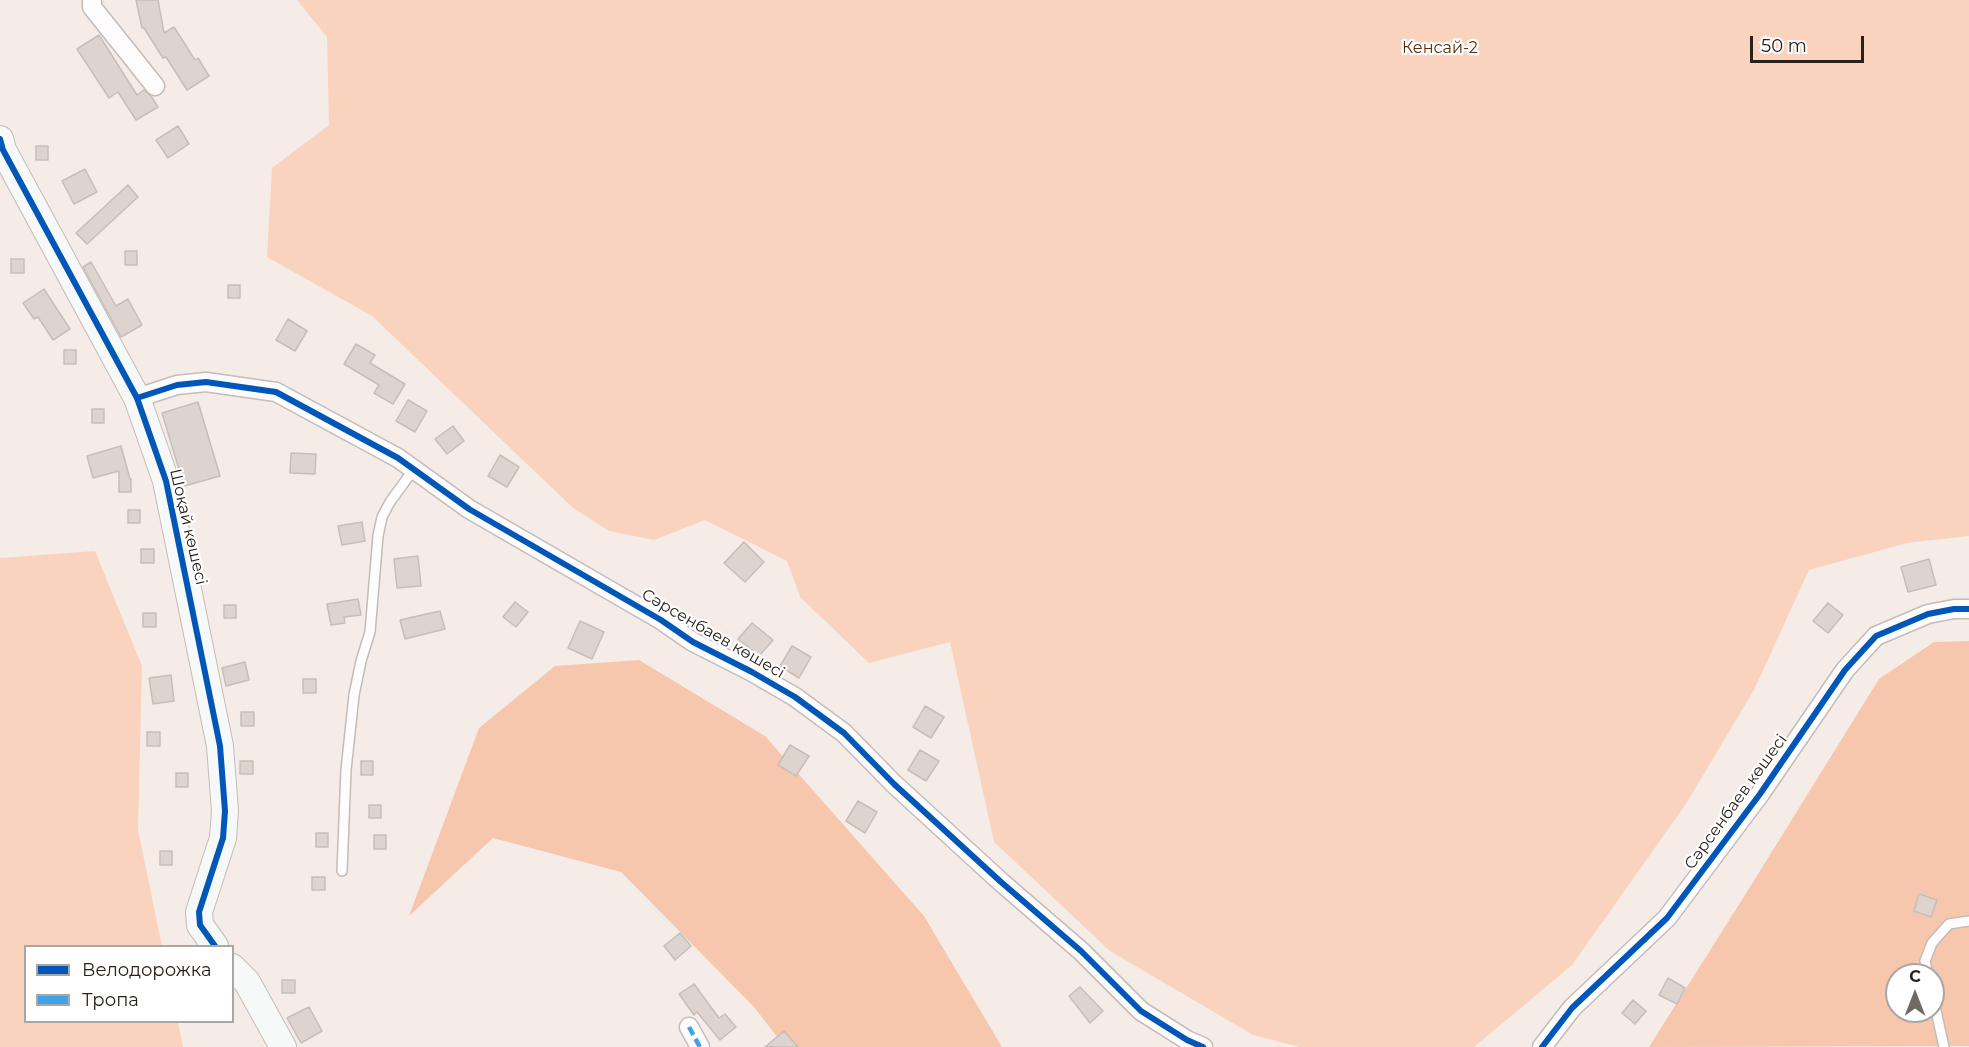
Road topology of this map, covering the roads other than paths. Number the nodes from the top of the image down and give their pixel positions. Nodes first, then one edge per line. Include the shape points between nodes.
1 (92, 0) edge
2 (155, 86) dead end
3 (0, 139) edge
4 (137, 398) junction
5 (414, 469) junction
6 (1969, 609) edge
7 (342, 870) dead end
8 (1969, 921) edge
9 (214, 945) edge
10 (1925, 963) edge
11 (234, 969) edge
12 (1939, 1023) edge
13 (688, 1027) dead end
14 (283, 1047) edge
15 (700, 1047) edge
16 (1203, 1047) edge
17 (1542, 1047) edge
18 (1944, 1047) edge

1 - 2 street via 92,7
3 - 4 street, Шоқай көшесі
4 - 5 street, Сәрсенбаев көшесі via 177,385 206,382 276,392
4 - 9 street, Шоқай көшесі via 166,481 220,746 223,838 199,912 200,925
5 - 7 lane via 390,502 378,536 370,632 354,695
5 - 16 street, Сәрсенбаев көшесі via 468,509 693,642 795,697 844,733 894,784 1081,951 1141,1011
6 - 17 street, Сәрсенбаев көшесі via 1928,614 1876,636 1845,670 1760,794 1667,918 1572,1008
8 - 10 lane via 1949,924 1932,943
11 - 14 street via 247,982
12 - 18 lane
13 - 15 street

